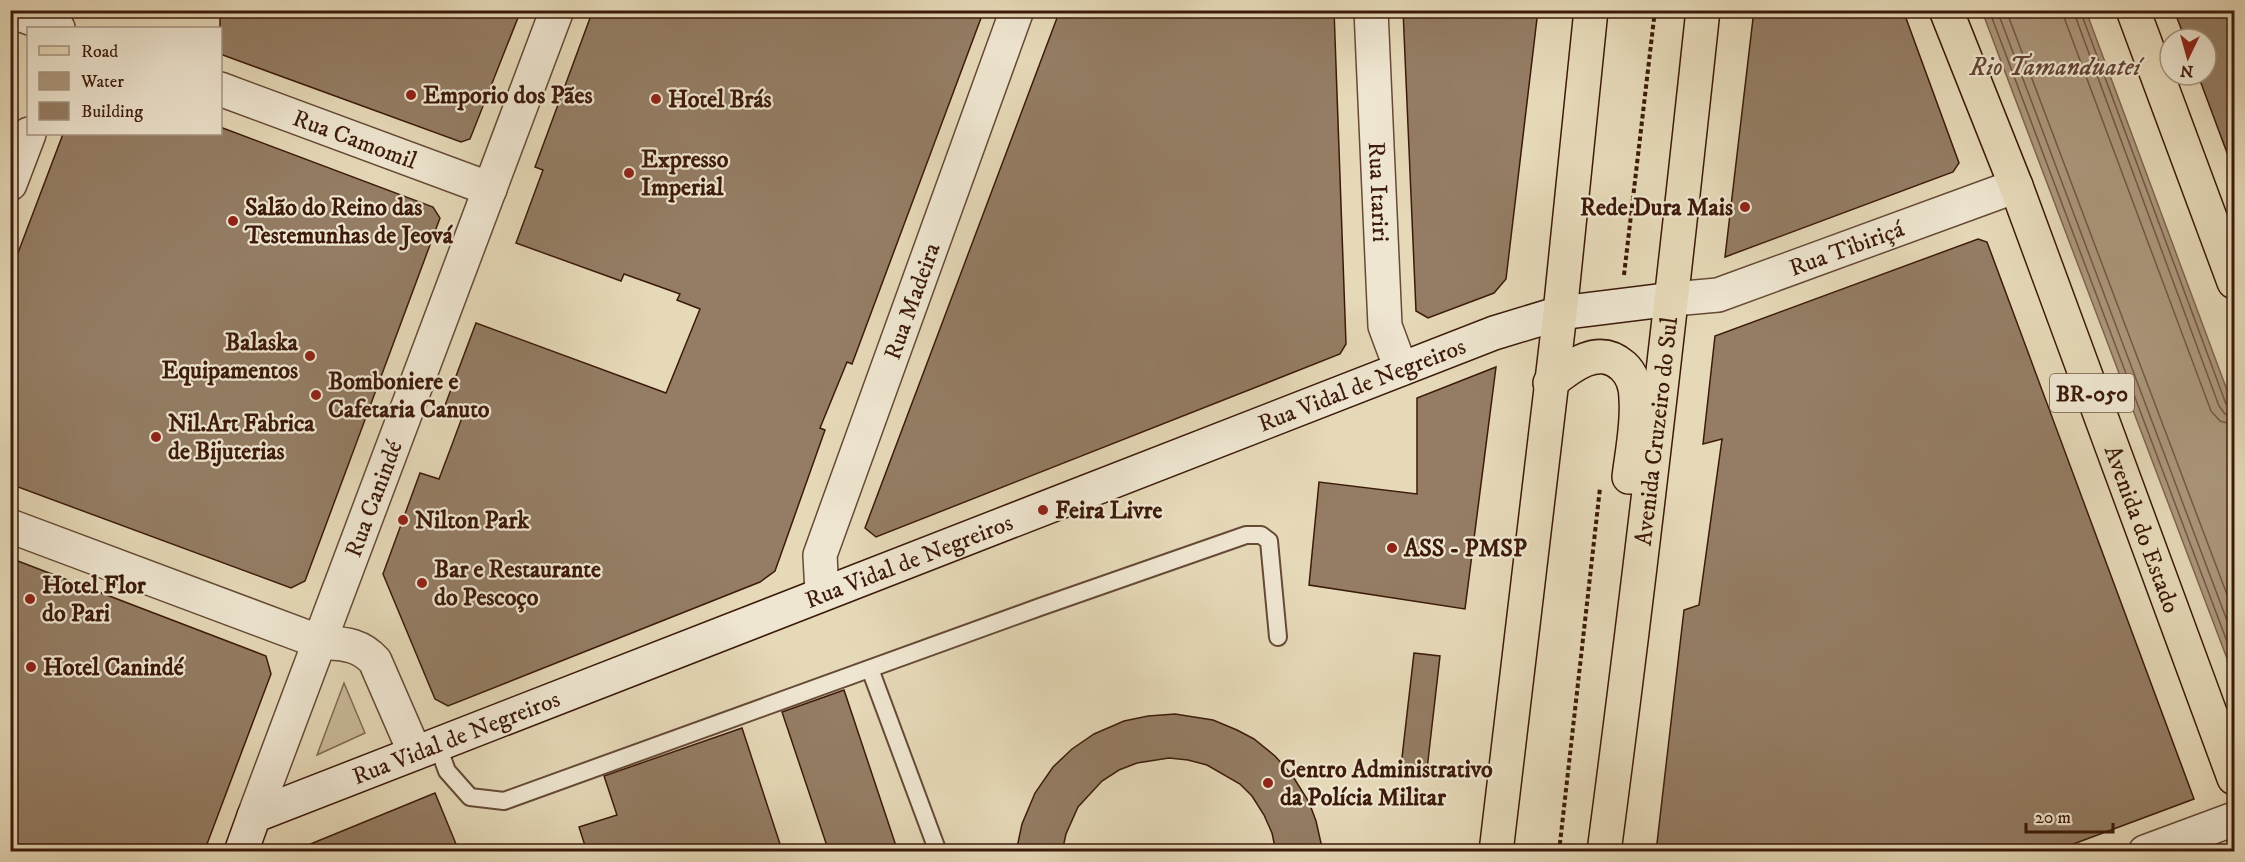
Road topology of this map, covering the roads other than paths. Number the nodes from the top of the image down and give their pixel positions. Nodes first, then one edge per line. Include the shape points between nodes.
1 (74, 10) edge
2 (557, 10) edge
3 (1017, 10) edge
4 (1371, 10) edge
5 (1591, 10) edge
6 (1703, 10) edge
7 (1946, 10) edge
8 (2133, 10) edge
9 (10, 11) edge
10 (55, 27) edge
11 (68, 27) edge
12 (222, 90) edge
13 (29, 135) edge
14 (10, 184) edge
15 (2016, 186) junction
16 (490, 189) junction
17 (2235, 282) edge
18 (1673, 299) junction
19 (1560, 313) junction
20 (1401, 369) junction
21 (1550, 383) junction
22 (10, 526) edge
23 (822, 594) junction
24 (1635, 618) junction
25 (1278, 637) dead end
26 (320, 642) junction
27 (870, 669) junction
28 (426, 749) junction
29 (2235, 778) edge
30 (254, 816) junction
31 (2235, 819) edge
32 (241, 852) edge
33 (938, 852) edge
34 (1496, 852) edge
35 (1604, 852) edge
36 (2145, 852) edge

1 - 11 street
2 - 16 street, Rua Canindé
3 - 23 street, Rua Madeira via 820,555
4 - 20 street, Rua Itariri via 1385,326
5 - 19 main road
6 - 18 main road, Avenida Cruzeiro do Sul
7 - 15 main road, Avenida do Estado / BR-050
8 - 17 main road
9 - 10 street
12 - 16 street, Rua Camomil
13 - 14 street
15 - 18 street, Rua Tibiriçá via 1718,295
15 - 29 main road, Avenida do Estado / BR-050
16 - 26 street, Rua Canindé
18 - 19 street, Rua Vidal de Negreiros
18 - 24 main road, Avenida Cruzeiro do Sul
19 - 20 street, Rua Vidal de Negreiros via 1494,333
19 - 21 main road
20 - 23 street, Rua Vidal de Negreiros
21 - 24 main road via 1578,362 1604,356 1614,358 1633,381 1637,402 1618,589
21 - 34 main road
22 - 26 street
23 - 28 street, Rua Vidal de Negreiros
24 - 35 main road, Avenida Cruzeiro do Sul
25 - 27 lane via 1269,541 1262,535 1246,535
26 - 28 street via 352,645 366,651
26 - 30 street, Rua Canindé
27 - 28 lane via 504,801 470,797
27 - 33 lane
28 - 30 street, Rua Vidal de Negreiros
30 - 32 street, Rua Canindé
31 - 36 street

